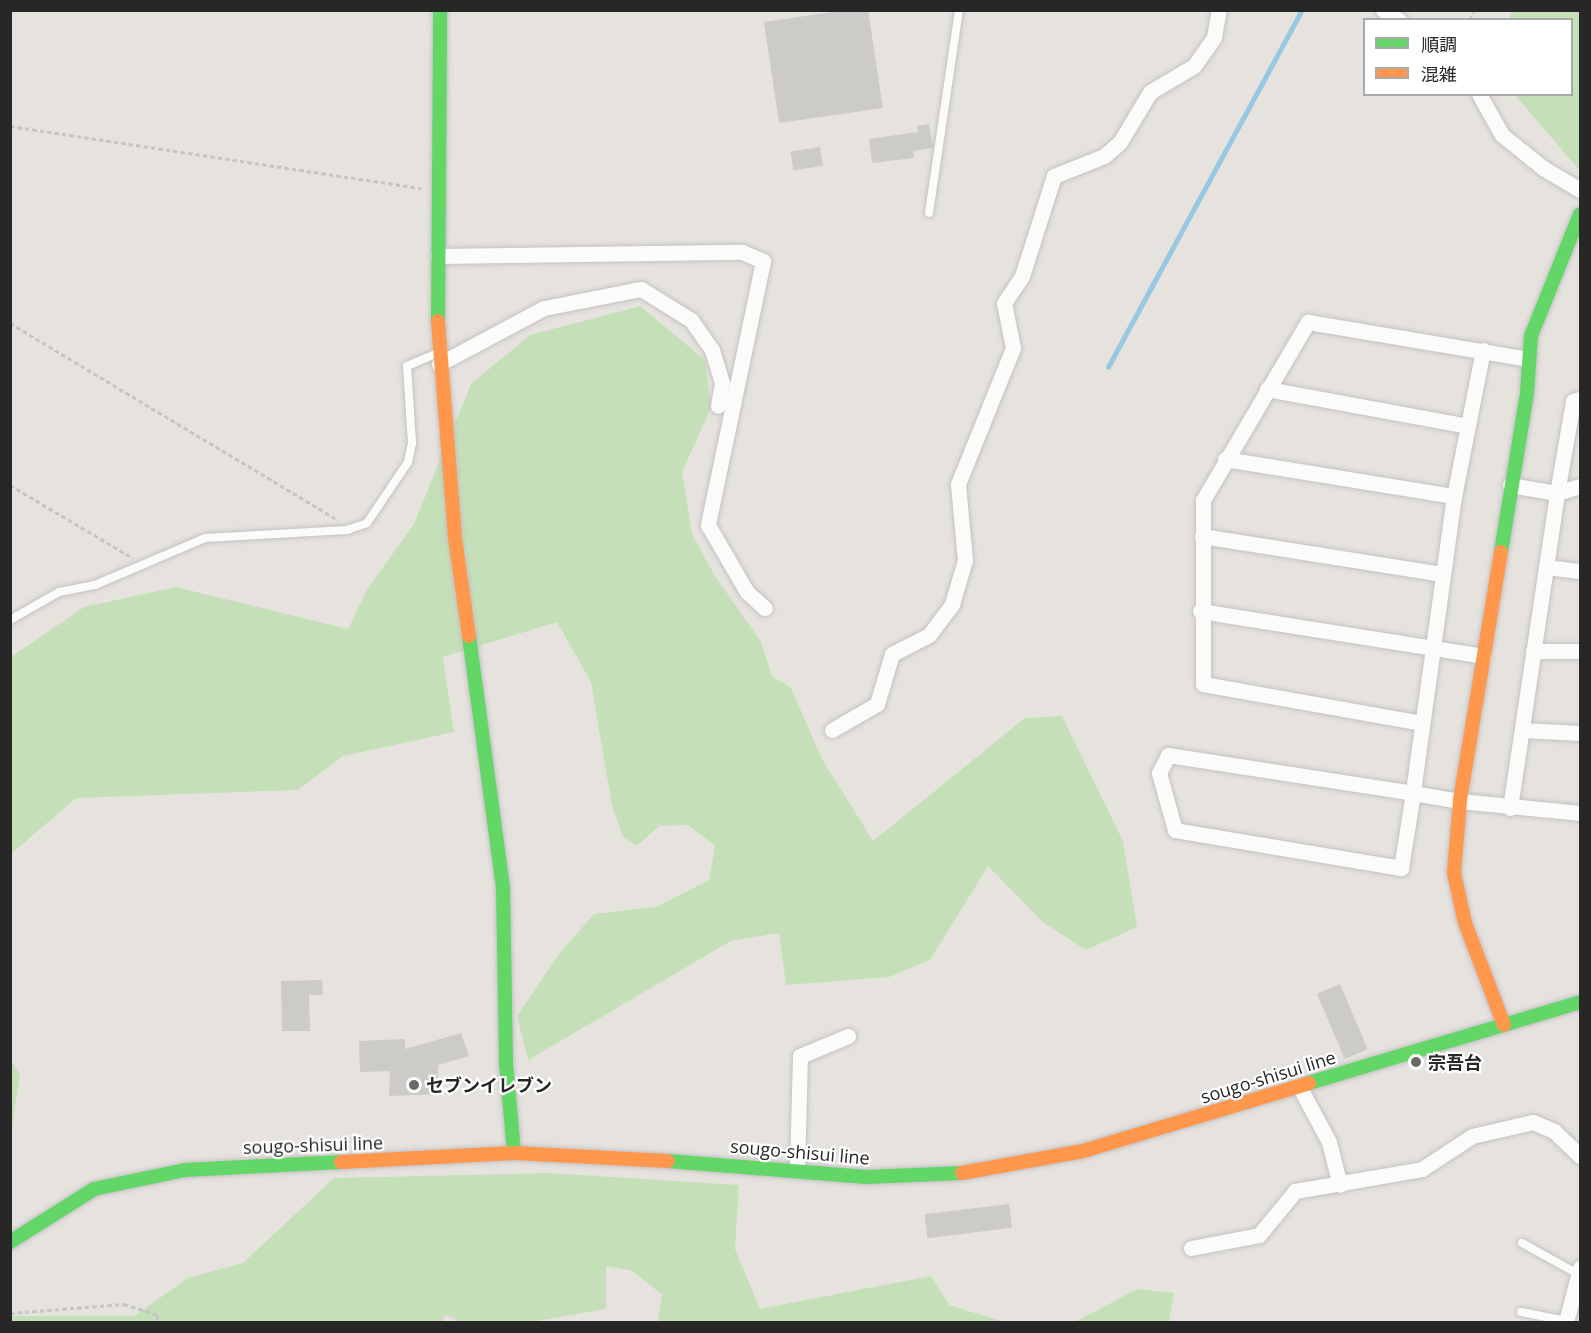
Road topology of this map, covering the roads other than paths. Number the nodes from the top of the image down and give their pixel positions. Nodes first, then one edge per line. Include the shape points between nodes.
1 (440, 10) edge
2 (958, 10) edge
3 (1219, 10) edge
4 (1383, 10) edge
5 (1396, 18) edge
6 (1480, 96) edge
7 (1581, 190) edge
8 (929, 213) dead end
9 (1581, 214) edge
10 (438, 256) junction
11 (1483, 350) junction
12 (439, 358) junction
13 (1528, 359) junction
14 (1267, 389) junction
15 (1581, 399) edge
16 (718, 406) dead end
17 (1468, 426) junction
18 (1225, 459) junction
19 (1510, 485) junction
20 (1581, 486) edge
21 (1557, 493) junction
22 (1454, 496) junction
23 (1202, 536) junction
24 (1546, 567) junction
25 (1581, 571) edge
26 (1443, 574) junction
27 (765, 608) dead end
28 (1200, 610) junction
29 (10, 620) edge
30 (1433, 648) junction
31 (1533, 651) junction
32 (1581, 651) edge
33 (1483, 656) junction
34 (1422, 723) junction
35 (832, 730) dead end
36 (1522, 730) junction
37 (1581, 733) edge
38 (1413, 793) junction
39 (1460, 801) junction
40 (1510, 808) junction
41 (1581, 813) edge
42 (1581, 1002) edge
43 (1504, 1025) junction
44 (848, 1036) dead end
45 (1299, 1086) junction
46 (514, 1153) junction
47 (1581, 1156) edge
48 (797, 1170) junction
49 (1340, 1185) junction
50 (10, 1242) edge
51 (1522, 1243) dead end
52 (1191, 1248) dead end
53 (1579, 1271) edge
54 (1521, 1312) dead end
55 (1568, 1322) edge

1 - 10 street
2 - 8 lane
3 - 35 street via 1214,37 1194,66 1150,92 1120,142 1104,156 1054,176 1022,276 1004,303 1013,348 958,484 965,560 952,604 929,634 891,654 878,704
4 - 5 street
6 - 7 street via 1502,135 1543,168
9 - 13 street via 1531,336
10 - 12 street
10 - 27 street via 742,252 763,261 708,525 747,592
11 - 13 street
11 - 14 street via 1308,322
11 - 17 street
12 - 16 street via 544,308 640,289 691,320 707,342 722,383
12 - 29 lane via 407,366 408,462 367,523 352,528 205,538 95,585 59,592
12 - 46 street via 455,538 503,888 506,1063
13 - 19 street
14 - 17 street
14 - 18 street
15 - 21 street via 1573,401
17 - 22 street
18 - 22 street
18 - 23 street via 1203,500
19 - 21 street
19 - 33 street
20 - 21 street
21 - 24 street
22 - 26 street
23 - 26 street
23 - 28 street
24 - 25 street
24 - 31 street
26 - 30 street
28 - 30 street
28 - 34 street via 1203,684
30 - 33 street
30 - 34 street
31 - 32 street
31 - 36 street
33 - 39 street
34 - 38 street
36 - 37 street
36 - 40 street
38 - 38 street via 1401,868 1175,830 1159,772 1168,755
38 - 39 street
39 - 40 street
39 - 43 street via 1454,873 1465,923
40 - 41 street
42 - 43 street, sougo-shisui line
43 - 45 street, sougo-shisui line
44 - 48 street via 800,1056
45 - 48 street, sougo-shisui line via 1018,1166 922,1178
45 - 49 street via 1329,1142
46 - 48 street, sougo-shisui line
46 - 50 street, sougo-shisui line via 250,1165 135,1177 64,1205
47 - 49 street via 1554,1131 1533,1122 1472,1136 1422,1169
49 - 52 street via 1295,1191 1258,1235
51 - 53 lane
53 - 55 street
54 - 55 lane

